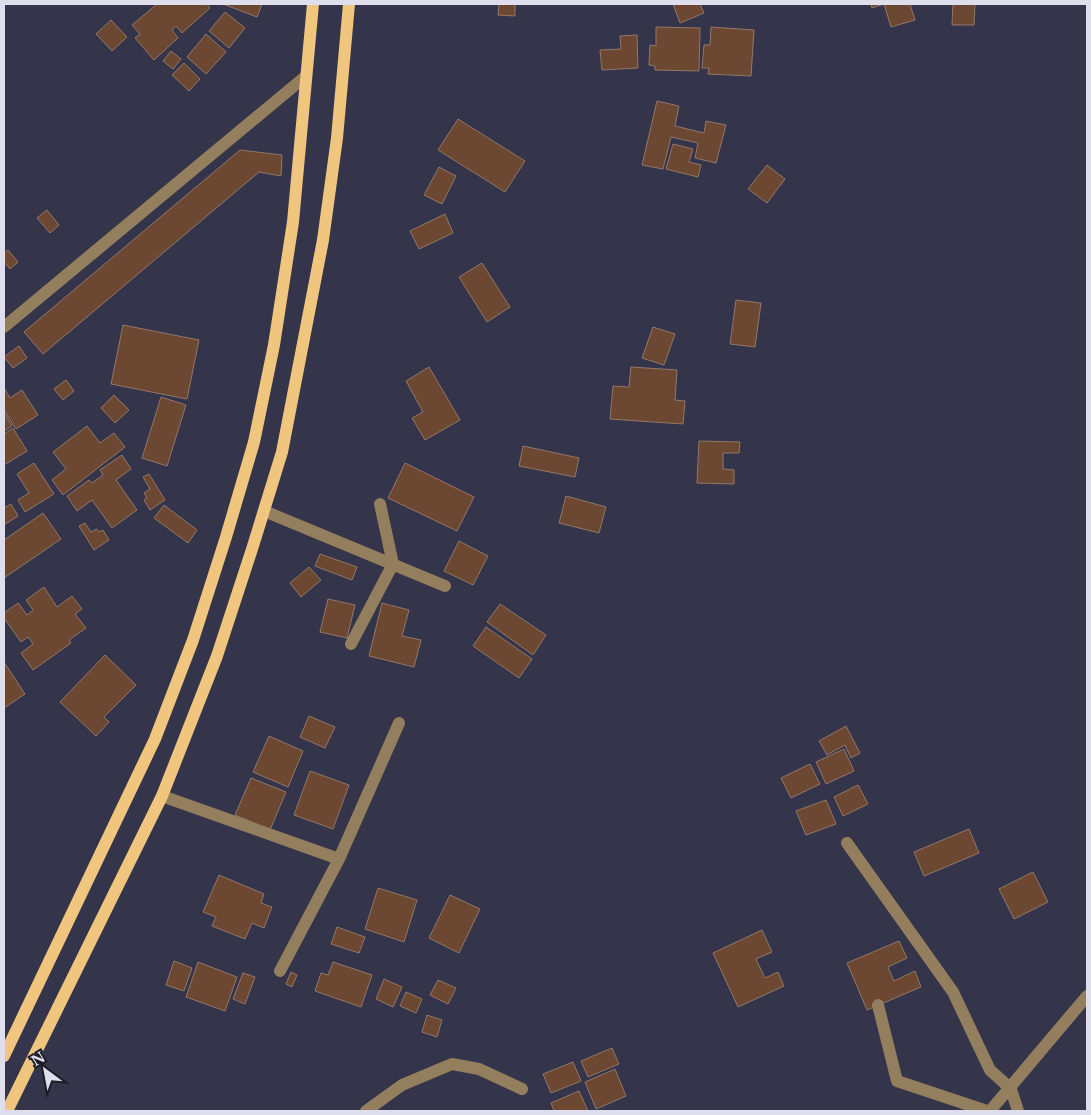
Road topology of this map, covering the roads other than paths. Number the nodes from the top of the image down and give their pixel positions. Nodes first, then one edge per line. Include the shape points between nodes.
1 (314, 4) edge
2 (349, 4) edge
3 (306, 76) junction
4 (4, 327) edge
5 (380, 504) dead end
6 (264, 511) junction
7 (393, 564) junction
8 (445, 586) dead end
9 (351, 644) dead end
10 (399, 723) dead end
11 (162, 796) junction
12 (847, 843) dead end
13 (339, 858) junction
14 (280, 970) dead end
15 (1087, 996) edge
16 (878, 1005) dead end
17 (4, 1056) edge
18 (522, 1089) dead end
19 (1011, 1089) junction
20 (7, 1111) edge
21 (366, 1111) edge
22 (988, 1111) edge
23 (1018, 1111) edge

1 - 3 main road
2 - 6 main road via 337,138 323,240 282,452
3 - 4 street
3 - 17 main road via 293,222 274,345 254,442 226,537 192,640 154,739
5 - 7 street
6 - 7 street
6 - 11 main road via 217,656
7 - 8 street
7 - 9 street
10 - 13 street
11 - 13 street
11 - 20 main road
12 - 19 street via 953,992 990,1070
13 - 14 street
15 - 19 street
16 - 22 street via 897,1081
18 - 21 street via 478,1068 452,1064 402,1085
19 - 22 street
19 - 23 street

